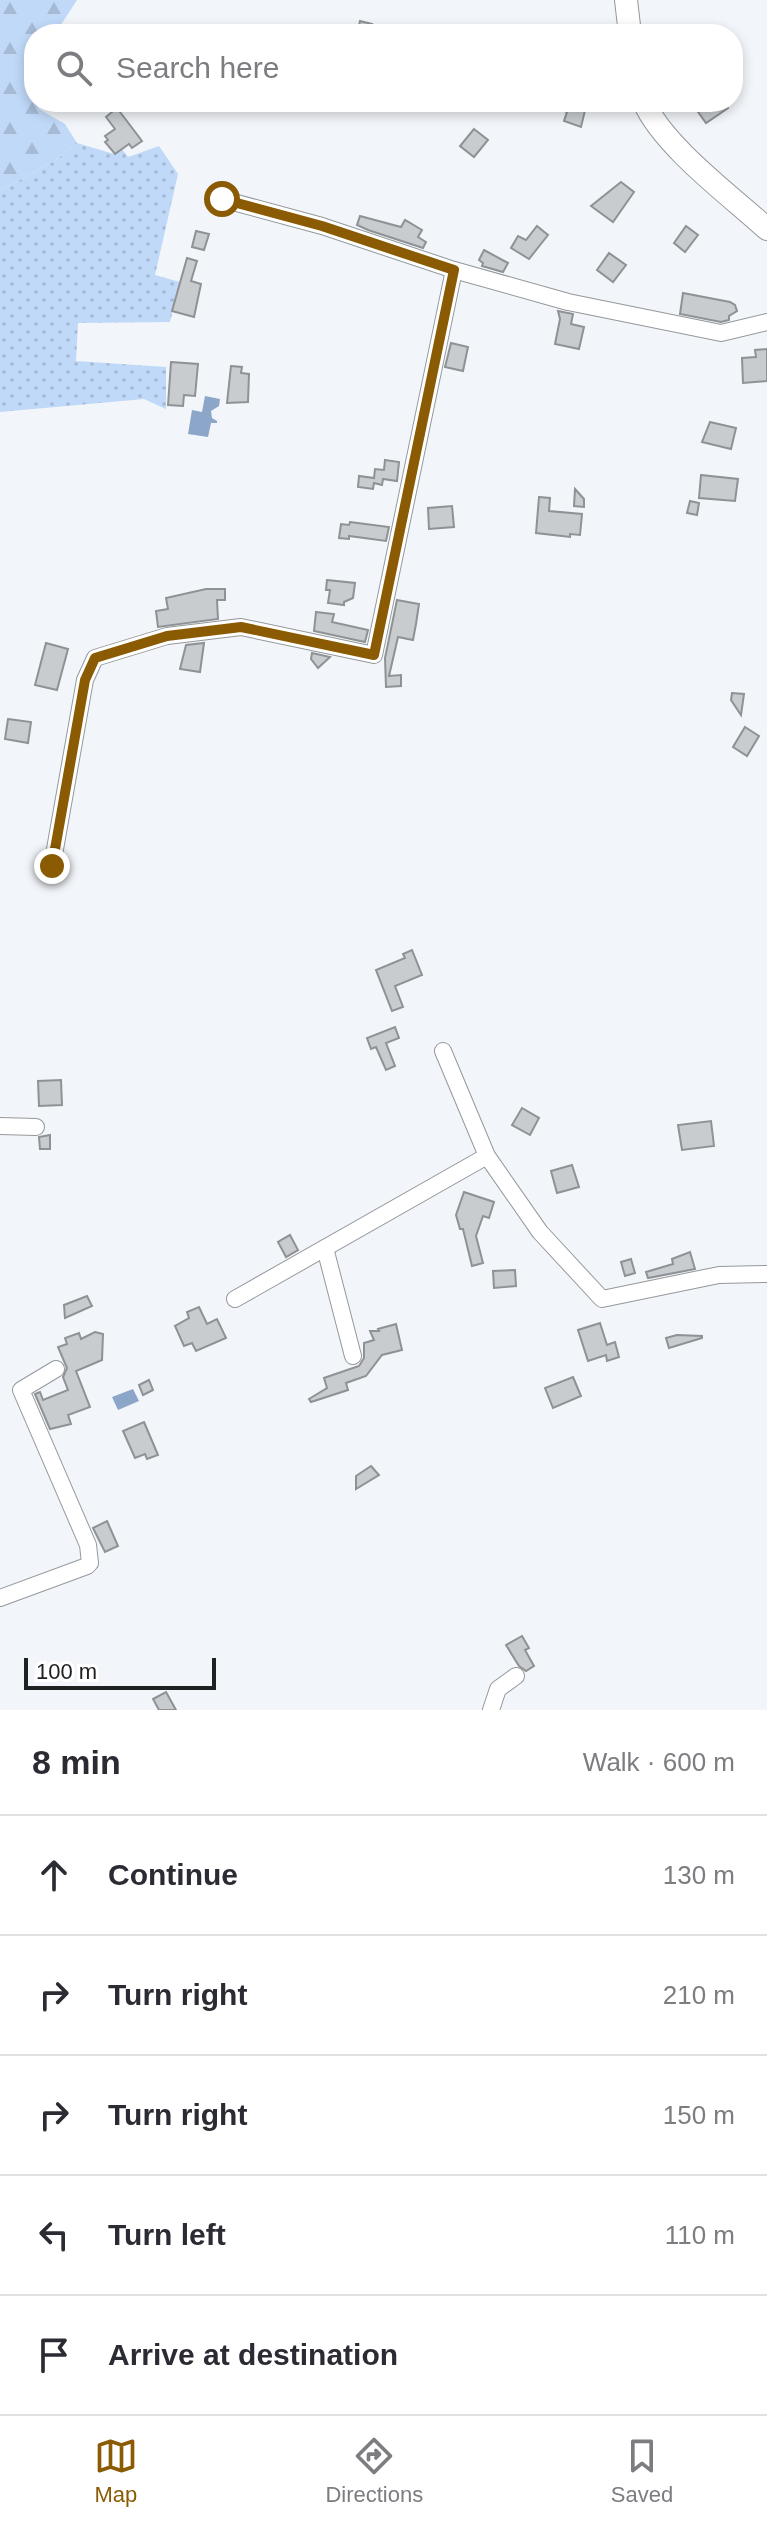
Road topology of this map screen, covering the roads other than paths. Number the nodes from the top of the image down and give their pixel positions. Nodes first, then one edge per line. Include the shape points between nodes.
1 (626, 0) edge
2 (629, 24) edge
3 (649, 112) edge
4 (222, 199) dead end
5 (767, 229) edge
6 (454, 270) junction
7 (767, 322) edge
8 (52, 866) dead end
9 (443, 1051) dead end
10 (0, 1126) edge
11 (36, 1127) dead end
12 (487, 1156) junction
13 (325, 1248) junction
14 (767, 1274) edge
15 (235, 1299) dead end
16 (353, 1356) dead end
17 (56, 1369) dead end
18 (0, 1598) edge
19 (516, 1676) dead end
20 (491, 1710) edge

1 - 2 main road
3 - 5 main road via 679,149
4 - 6 street
6 - 7 street via 568,302 721,333
6 - 8 street via 374,655 241,627 167,636 95,658 85,680
9 - 12 street
10 - 11 street
12 - 13 street
12 - 14 street via 540,1232 602,1299 719,1275
13 - 15 street
13 - 16 street
17 - 18 street via 21,1390 88,1545 90,1563
19 - 20 street via 498,1689

